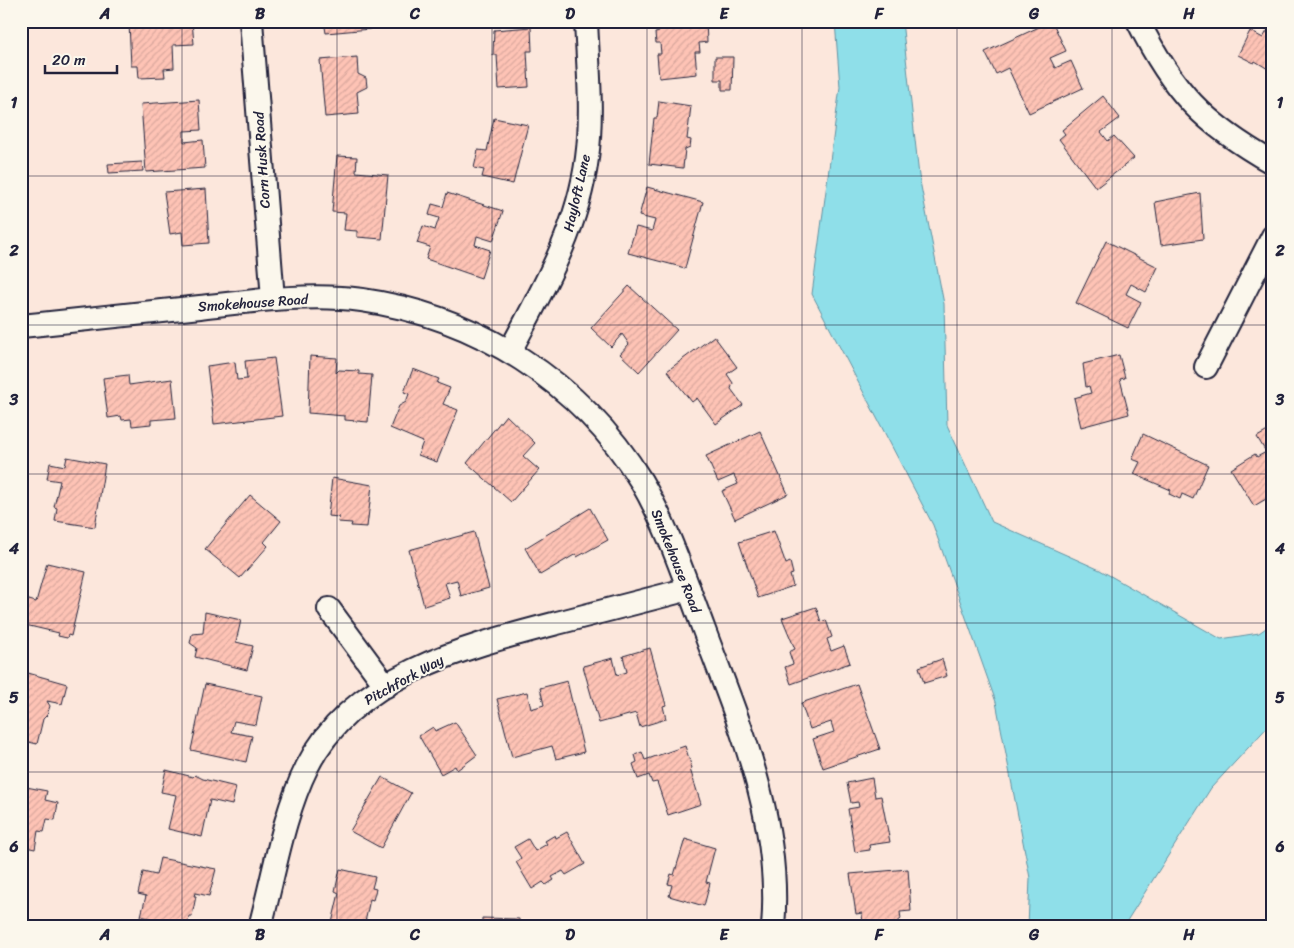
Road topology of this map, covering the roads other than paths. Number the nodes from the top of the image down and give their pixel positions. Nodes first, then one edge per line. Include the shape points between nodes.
1 (252, 21) edge
2 (586, 21) edge
3 (1138, 21) edge
4 (1273, 163) edge
5 (1273, 236) edge
6 (273, 299) junction
7 (21, 326) edge
8 (510, 351) junction
9 (1206, 367) dead end
10 (689, 589) junction
11 (329, 609) dead end
12 (386, 686) junction
13 (260, 927) edge
14 (773, 927) edge

1 - 6 street, Corn Husk Road
2 - 8 street, Hayloft Lane via 590,123 587,159 576,213 560,256
3 - 4 street via 1156,58 1181,94 1205,118 1239,144
5 - 9 street
6 - 7 street, Smokehouse Road
6 - 8 street, Smokehouse Road via 361,300 411,310 468,330
8 - 10 street, Smokehouse Road via 554,381 582,406 613,442 640,480 667,531
10 - 12 street, Pitchfork Way via 481,643 435,660
10 - 14 street, Smokehouse Road via 752,758 776,878
11 - 12 street
12 - 13 street, Pitchfork Way via 343,718 307,766 294,797

